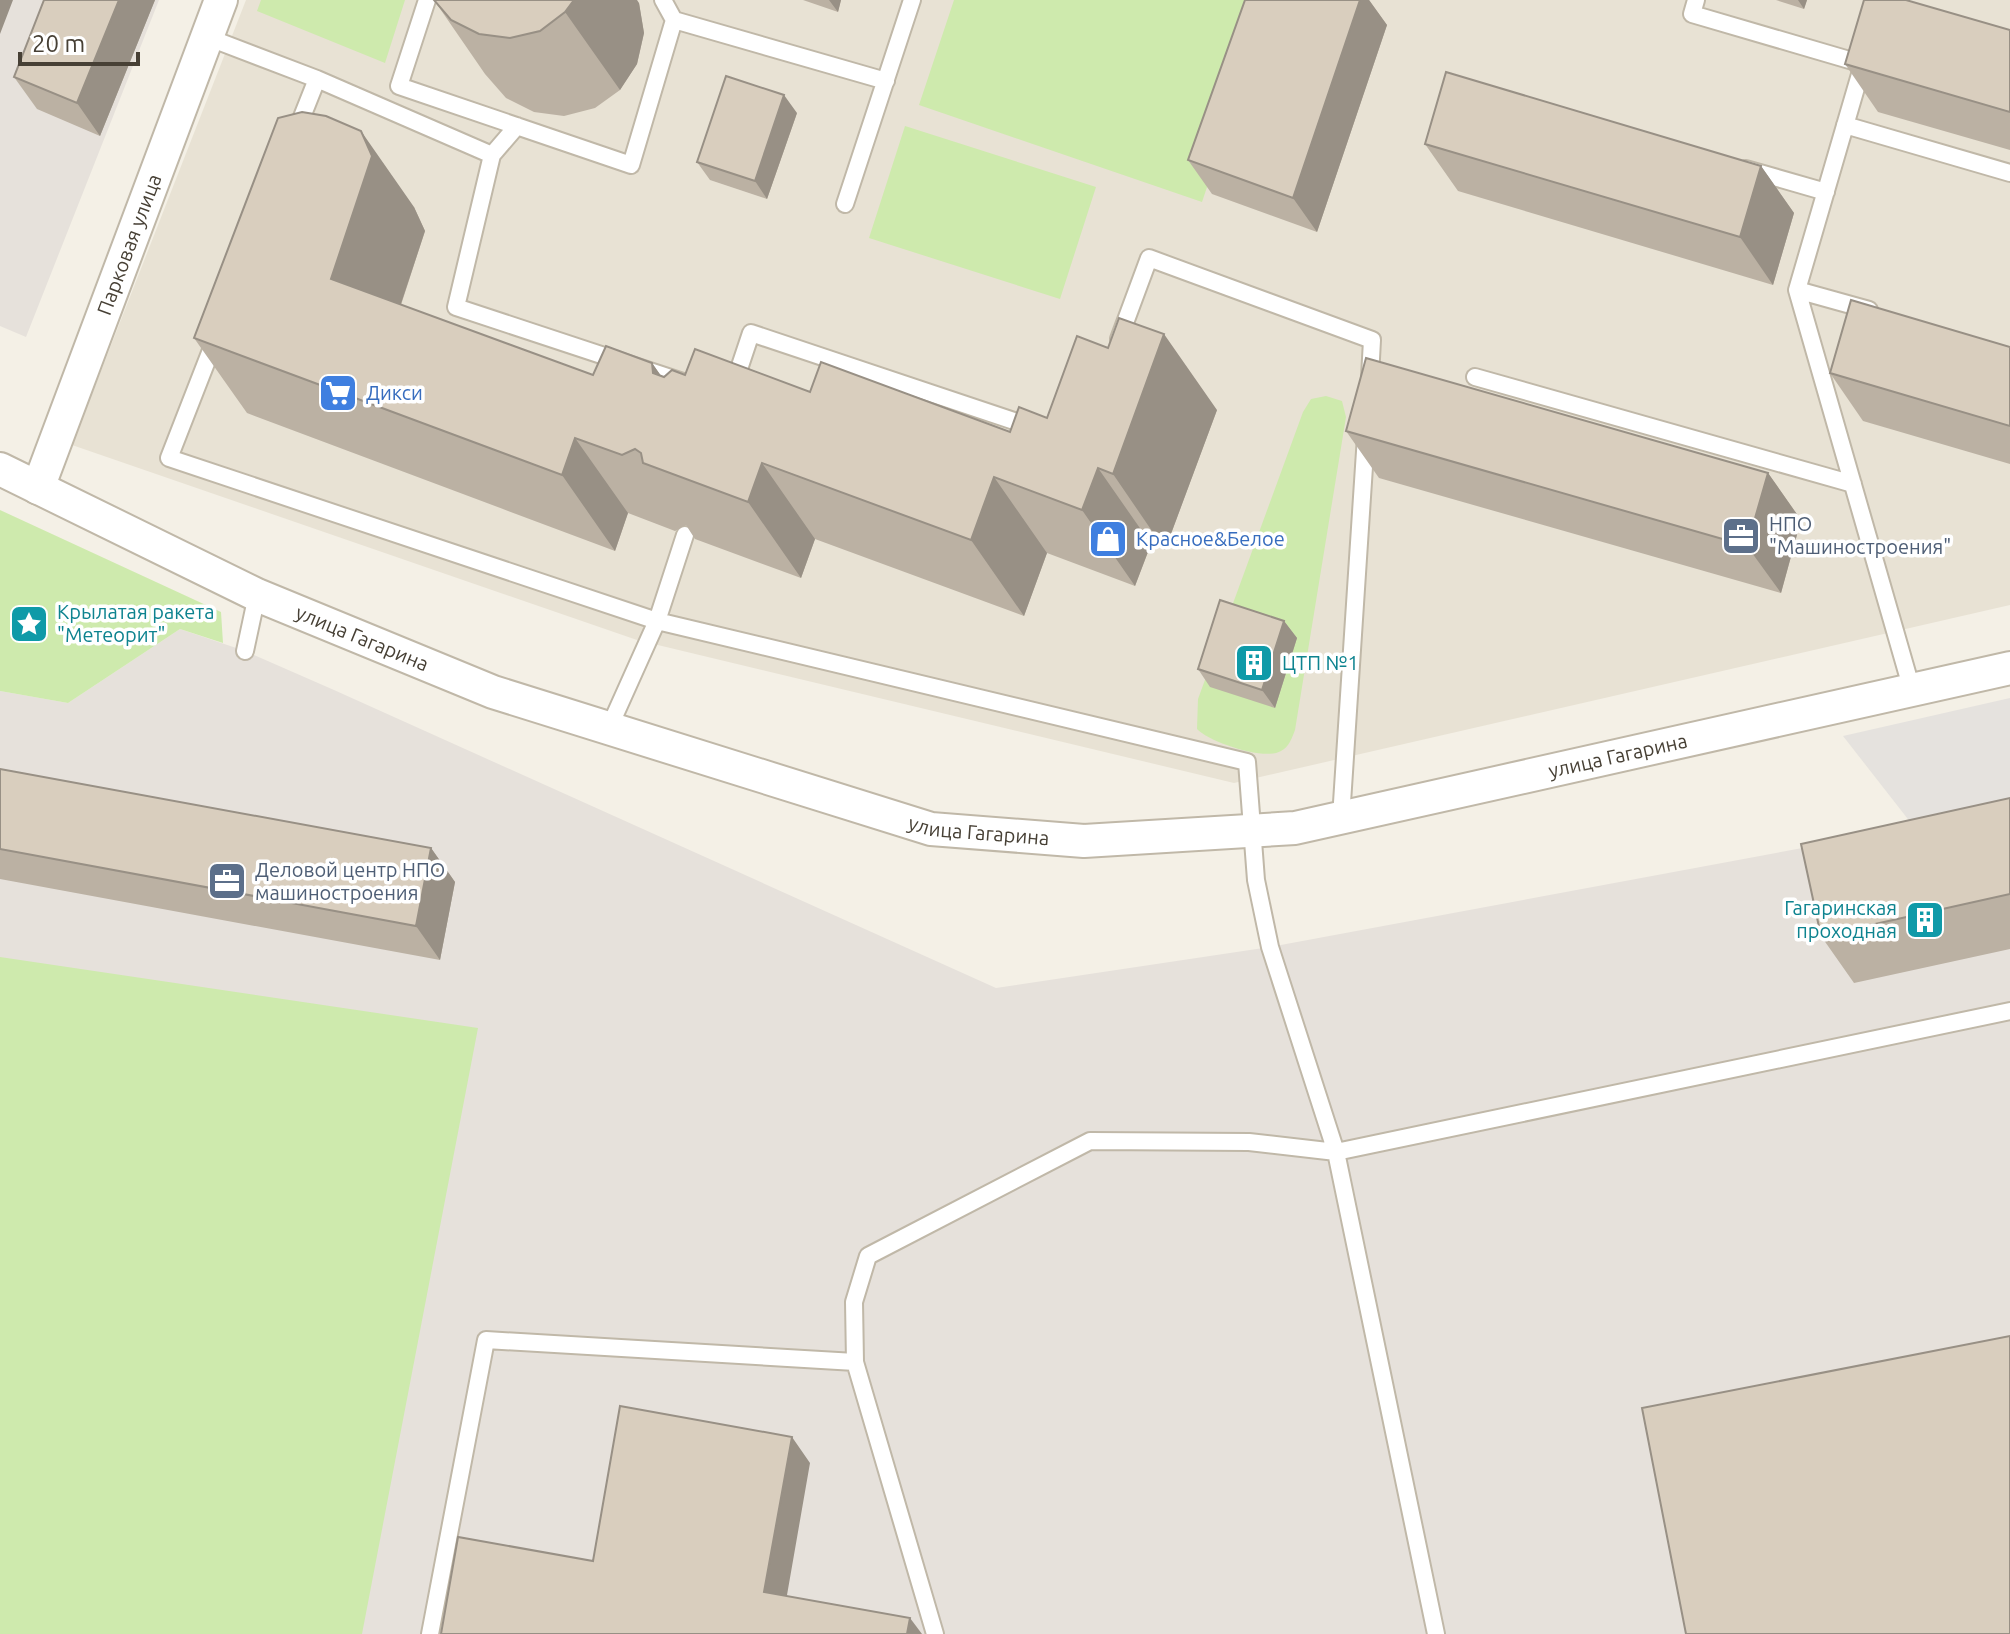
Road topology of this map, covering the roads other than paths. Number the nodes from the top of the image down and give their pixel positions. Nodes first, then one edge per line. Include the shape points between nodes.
1 (221, 0) edge
2 (427, 0) edge
3 (663, 0) edge
4 (912, 0) edge
5 (1696, 0) edge
6 (674, 20) junction
7 (207, 37) junction
8 (317, 79) junction
9 (886, 81) junction
10 (1845, 125) junction
11 (517, 126) junction
12 (288, 151) edge
13 (492, 155) junction
14 (1736, 166) edge
15 (2010, 173) edge
16 (1826, 192) junction
17 (845, 204) dead end
18 (1797, 290) junction
19 (1888, 316) edge
20 (220, 326) edge
21 (1112, 358) edge
22 (1475, 377) dead end
23 (1369, 387) edge
24 (1367, 418) edge
25 (1050, 434) edge
26 (0, 469) edge
27 (1853, 484) junction
28 (38, 488) junction
29 (685, 535) edge
30 (257, 595) junction
31 (657, 621) junction
32 (245, 651) dead end
33 (2010, 668) edge
34 (1912, 690) junction
35 (609, 728) junction
36 (1341, 818) junction
37 (1255, 833) junction
38 (2010, 1011) edge
39 (1336, 1152) junction
40 (855, 1362) junction
41 (430, 1634) edge
42 (935, 1634) edge
43 (1436, 1634) edge

1 - 7 street, Парковая улица
2 - 11 lane via 399,86
3 - 6 lane
4 - 9 lane
5 - 10 lane via 1692,14 1863,64
6 - 9 lane
6 - 11 lane via 631,165
7 - 8 lane
7 - 28 street, Парковая улица
8 - 12 lane
8 - 13 lane
9 - 17 lane
10 - 15 lane
10 - 16 lane
11 - 13 lane
13 - 25 lane via 456,307 730,398 751,333
14 - 16 lane
16 - 18 lane
18 - 19 lane
18 - 27 lane
20 - 31 lane via 169,458
21 - 23 lane via 1149,258 1372,340
22 - 27 lane
24 - 36 lane
26 - 28 street, улица Гагарина
27 - 34 lane
28 - 30 street, улица Гагарина
29 - 31 lane
30 - 32 lane
30 - 35 street, улица Гагарина via 493,692
31 - 35 lane
31 - 37 lane via 1247,762
33 - 34 street, улица Гагарина
34 - 36 street, улица Гагарина
35 - 37 street, улица Гагарина via 931,829 1084,841
36 - 37 street, улица Гагарина
37 - 39 lane via 1256,880 1270,947
38 - 39 lane
39 - 40 lane via 1249,1142 1090,1141 868,1256 854,1302
39 - 43 lane
40 - 41 lane via 486,1340
40 - 42 lane

